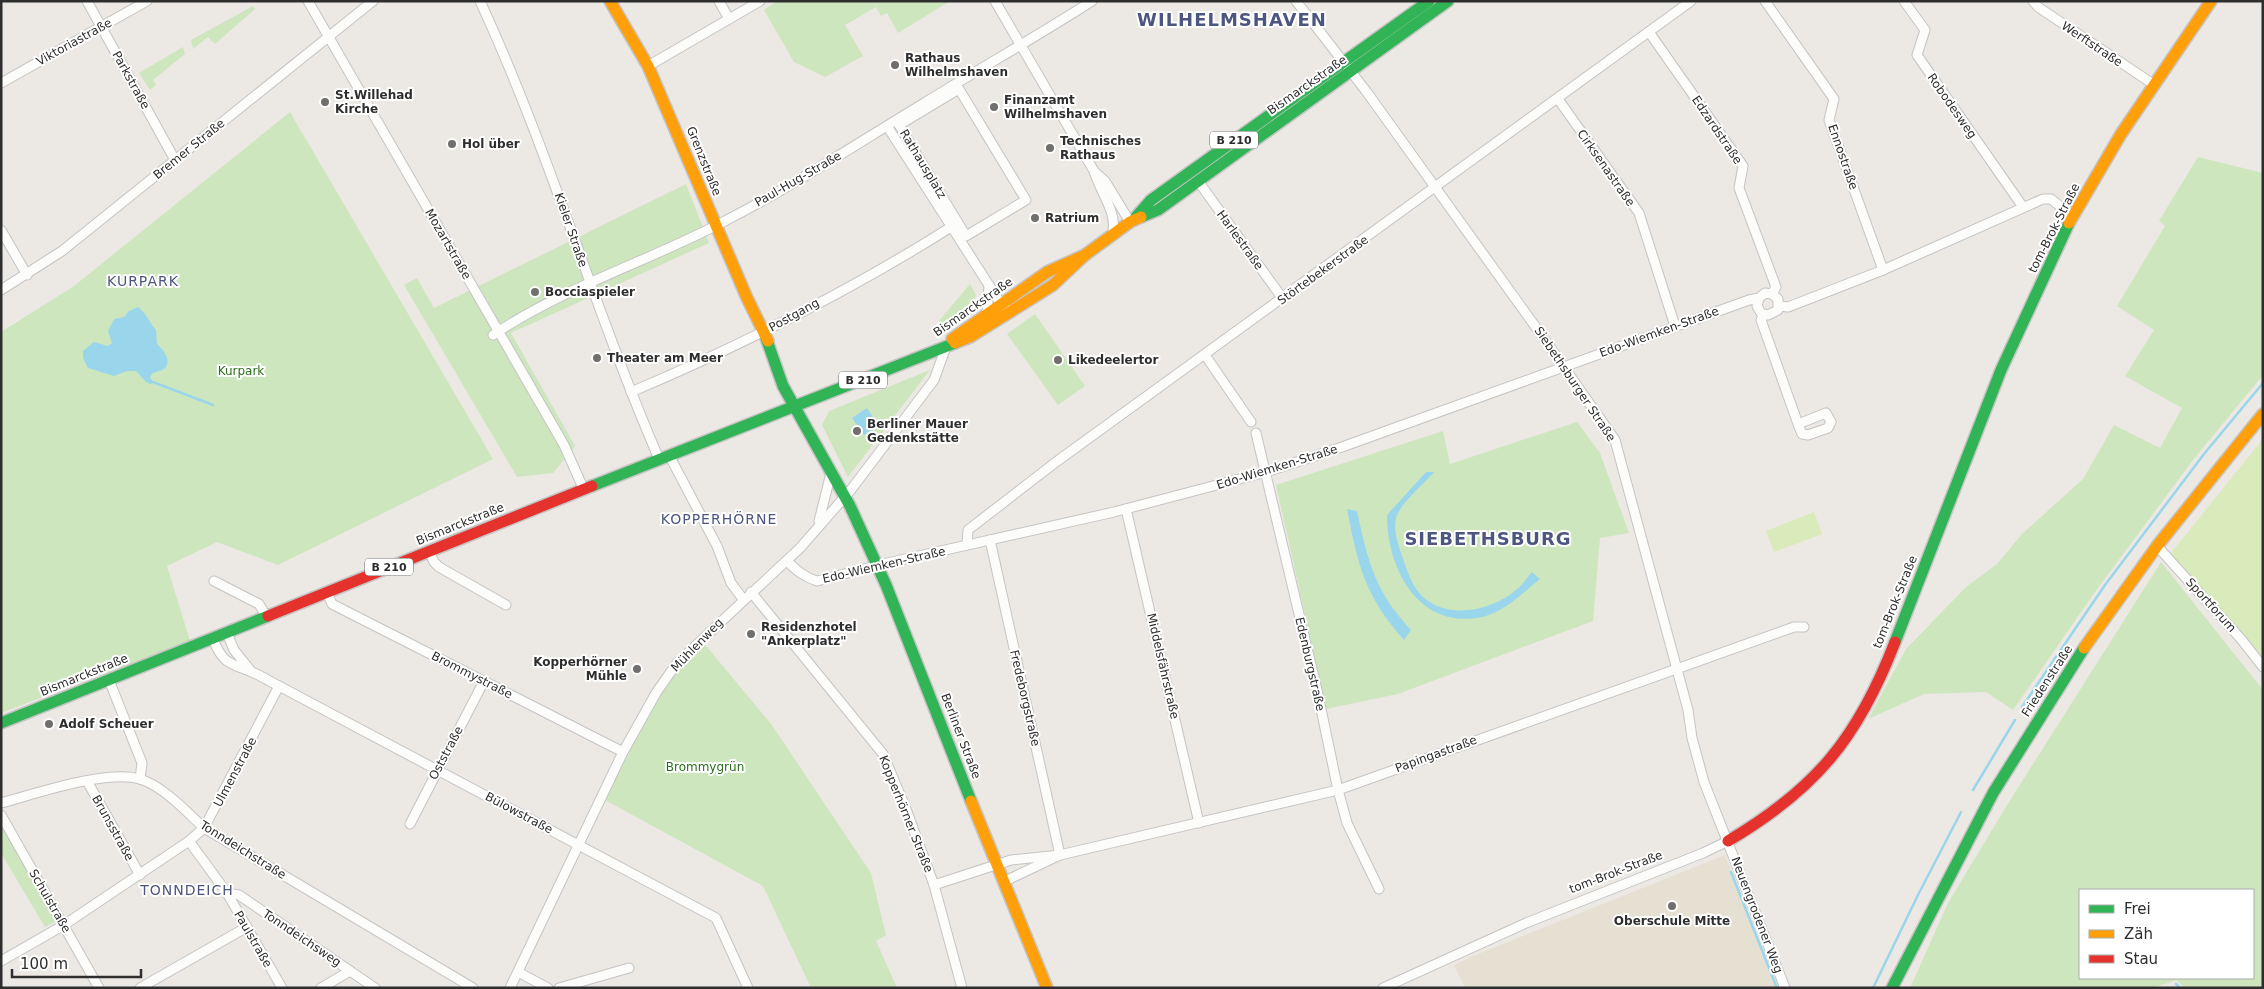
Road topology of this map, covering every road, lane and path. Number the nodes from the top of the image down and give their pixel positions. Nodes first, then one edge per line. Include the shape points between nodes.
1 (87, 1) edge
2 (147, 1) edge
3 (308, 1) edge
4 (373, 1) edge
5 (480, 1) edge
6 (610, 1) edge
7 (719, 1) edge
8 (760, 1) edge
9 (995, 1) edge
10 (1092, 1) edge
11 (1296, 1) edge
12 (1429, 1) edge
13 (1448, 1) edge
14 (1691, 1) edge
15 (1765, 1) edge
16 (1904, 1) edge
17 (2033, 1) edge
18 (2211, 1) edge
19 (729, 19) junction
20 (102, 26) junction
21 (1649, 32) junction
22 (329, 38) junction
23 (1019, 45) junction
24 (1343, 62) junction
25 (648, 66) junction
26 (1350, 72) junction
27 (1, 83) edge
28 (2153, 84) junction
29 (1558, 99) junction
30 (887, 126) junction
31 (175, 160) junction
32 (1094, 172) junction
33 (1198, 180) junction
34 (1436, 188) junction
35 (1026, 200) joint
36 (2023, 207) junction
37 (2073, 217) junction
38 (1130, 222) junction
39 (716, 226) junction
40 (951, 227) junction
41 (1, 230) edge
42 (1112, 235) junction
43 (1085, 254) junction
44 (1883, 270) junction
45 (27, 274) junction
46 (590, 283) junction
47 (989, 286) junction
48 (1, 290) edge
49 (1772, 294) junction
50 (1759, 298) junction
51 (1283, 299) junction
52 (1001, 304) junction
53 (1779, 306) junction
54 (1021, 307) junction
55 (987, 314) junction
56 (1764, 315) junction
57 (992, 325) junction
58 (1675, 326) junction
59 (495, 334) junction
60 (764, 334) junction
61 (946, 347) junction
62 (931, 353) junction
63 (1205, 355) junction
64 (1564, 366) junction
65 (632, 392) junction
66 (796, 406) junction
67 (2263, 414) edge
68 (1251, 422) dead end
69 (1798, 424) dead end
70 (1256, 433) dead end
71 (664, 457) junction
72 (1266, 472) junction
73 (832, 473) junction
74 (584, 490) junction
75 (845, 497) junction
76 (1126, 509) junction
77 (817, 527) junction
78 (990, 540) junction
79 (966, 545) junction
80 (2157, 546) junction
81 (429, 551) junction
82 (787, 561) junction
83 (877, 565) junction
84 (214, 581) dead end
85 (327, 592) junction
86 (752, 592) junction
87 (743, 599) junction
88 (506, 605) dead end
89 (266, 616) junction
90 (1804, 627) dead end
91 (227, 633) junction
92 (213, 639) junction
93 (2263, 667) edge
94 (1677, 668) junction
95 (253, 673) junction
96 (109, 680) junction
97 (484, 681) junction
98 (279, 686) junction
99 (1, 723) edge
100 (623, 752) junction
101 (437, 769) junction
102 (140, 779) junction
103 (87, 781) junction
104 (1338, 790) junction
105 (1, 803) edge
106 (1, 815) edge
107 (1200, 823) junction
108 (410, 824) dead end
109 (204, 828) junction
110 (189, 841) junction
111 (1728, 841) junction
112 (578, 844) junction
113 (1060, 855) junction
114 (996, 864) junction
115 (140, 875) junction
116 (1003, 882) junction
117 (934, 885) junction
118 (1379, 889) dead end
119 (227, 893) junction
120 (64, 925) junction
121 (247, 927) junction
122 (1, 961) edge
123 (629, 968) dead end
124 (350, 971) junction
125 (518, 972) junction
126 (99, 988) edge
127 (140, 988) edge
128 (282, 988) edge
129 (321, 988) edge
130 (375, 988) edge
131 (473, 988) edge
132 (510, 988) edge
133 (548, 988) edge
134 (559, 988) edge
135 (748, 988) edge
136 (962, 988) edge
137 (1047, 988) edge
138 (1383, 988) edge
139 (1785, 988) edge
140 (1892, 988) edge

1 - 20 street, Parkstraße
2 - 20 street, Viktoriastraße
3 - 22 street, Mozartstraße
4 - 22 street, Bremer Straße
5 - 46 street, Kieler Straße via 498,40
6 - 25 main road, Grenzstraße
7 - 19 street
8 - 19 street
9 - 23 street
10 - 23 street, Paul-Hug-Straße
11 - 24 street, Siebethsburger Straße
12 - 24 main road, Bismarckstraße / B 210
13 - 26 main road, Bismarckstraße / B 210
14 - 21 street, Störtebekerstraße
15 - 44 street, Ennostraße via 1834,99 1829,120
16 - 36 street, Robodesweg via 1925,30 1917,55
17 - 28 street, Werftstraße
18 - 28 main road, tom-Brok-Straße
19 - 25 street
20 - 27 street, Viktoriastraße
20 - 31 street, Parkstraße
21 - 29 street, Störtebekerstraße
21 - 49 street, Edzardstraße via 1743,166 1739,188 1776,287
22 - 31 street, Bremer Straße
22 - 59 street, Mozartstraße
23 - 30 street, Paul-Hug-Straße
23 - 32 street
24 - 26 street, Siebethsburger Straße
24 - 38 main road, Bismarckstraße / B 210 via 1151,200
25 - 39 main road, Grenzstraße
26 - 33 main road, Bismarckstraße / B 210
26 - 34 street, Siebethsburger Straße
28 - 37 main road, tom-Brok-Straße
29 - 34 street, Störtebekerstraße
29 - 58 street, Cirksenastraße via 1638,213
30 - 39 street, Paul-Hug-Straße
30 - 40 street, Rathausplatz
31 - 45 street, Bremer Straße via 62,251
32 - 38 street via 1105,181
32 - 42 street via 1114,220
33 - 38 main road, Bismarckstraße / B 210 via 1158,210
33 - 51 street, Harlestraße
34 - 51 street, Störtebekerstraße
34 - 64 street, Siebethsburger Straße
35 - 35 street, Rathausplatz via 966,236 899,125 959,89
36 - 37 street via 2047,198
36 - 44 street
37 - 111 main road, tom-Brok-Straße via 2014,339 1890,652 1862,714 1836,752 1802,788 1766,818
38 - 42 main road, Bismarckstraße / B 210
39 - 46 street, Paul-Hug-Straße
39 - 60 main road, Grenzstraße
40 - 47 street, Rathausplatz
40 - 60 street, Postgang
41 - 45 street
42 - 43 main road, Bismarckstraße / B 210
43 - 52 main road, Bismarckstraße / B 210 via 1047,272
43 - 54 main road, Bismarckstraße / B 210 via 1053,285
44 - 53 street via 1788,307
45 - 48 street, Bremer Straße
46 - 59 street, Paul-Hug-Straße via 517,319
46 - 65 street, Kieler Straße
47 - 52 street, Rathausplatz
47 - 55 street
49 - 50 street, Edo-Wiemken-Straße via 1765,293
49 - 53 street via 1778,299
50 - 56 street via 1758,310
50 - 58 street, Edo-Wiemken-Straße
51 - 63 street, Störtebekerstraße
52 - 54 street
52 - 55 main road, Bismarckstraße / B 210
52 - 57 street via 998,318
53 - 56 street via 1775,313
54 - 57 main road, Bismarckstraße / B 210
55 - 62 main road, Bismarckstraße / B 210
56 - 69 street via 1761,320
57 - 61 main road, Bismarckstraße / B 210
58 - 64 street, Edo-Wiemken-Straße
59 - 74 street, Mozartstraße via 564,445
60 - 65 street, Postgang
60 - 66 main road, Grenzstraße via 791,382
61 - 62 main road, Bismarckstraße / B 210
61 - 75 street, Mühlenweg via 934,380
62 - 66 main road, Bismarckstraße / B 210
63 - 68 street
63 - 79 street, Störtebekerstraße via 968,530
64 - 72 street, Edo-Wiemken-Straße
64 - 94 street, Siebethsburger Straße via 1615,440
65 - 71 street, Kieler Straße
66 - 71 main road, Bismarckstraße / B 210
66 - 73 main road, Grenzstraße
67 - 80 main road, Friedenstraße
70 - 72 street, Edenburgstraße
71 - 74 main road, Bismarckstraße / B 210
71 - 87 street via 717,546 730,583
72 - 76 street, Edo-Wiemken-Straße
72 - 104 street, Edenburgstraße
73 - 75 main road, Berliner Straße
73 - 77 street
74 - 81 main road, Bismarckstraße / B 210
75 - 77 street, Mühlenweg
75 - 83 main road, Berliner Straße
76 - 78 street, Edo-Wiemken-Straße
76 - 107 street, Middelsfährstraße
77 - 82 street, Mühlenweg
78 - 79 street, Edo-Wiemken-Straße
78 - 113 street, Fredeborgstraße
79 - 83 street, Edo-Wiemken-Straße
80 - 93 street, Sportforum
80 - 140 main road, Friedenstraße via 2074,663 1993,793
81 - 85 main road, Bismarckstraße / B 210
81 - 88 street via 440,567
82 - 83 street, Edo-Wiemken-Straße via 799,573 817,580
82 - 86 street, Mühlenweg
83 - 114 main road, Berliner Straße
84 - 89 street via 260,604
85 - 89 main road, Bismarckstraße / B 210
85 - 97 street, Brommystraße via 332,604
86 - 87 street, Mühlenweg
86 - 117 street, Kopperhörner Straße via 883,754
87 - 100 street, Mühlenweg via 677,662 638,722
89 - 91 main road, Bismarckstraße / B 210
90 - 94 street, Papingastraße via 1794,627
91 - 92 main road, Bismarckstraße / B 210
91 - 95 street, Bülowstraße via 234,650
92 - 95 street, Bülowstraße via 226,661
92 - 96 main road, Bismarckstraße / B 210
94 - 104 street, Papingastraße
94 - 111 street, Siebethsburger Straße via 1704,782
95 - 98 street, Bülowstraße
96 - 99 main road, Bismarckstraße / B 210
96 - 102 street via 142,763
97 - 100 street, Brommystraße
97 - 101 street, Oststraße
98 - 101 street, Bülowstraße
98 - 109 street, Ulmenstraße
100 - 112 street, Mühlenweg
101 - 108 street, Oststraße
101 - 112 street, Bülowstraße
102 - 103 street, Tonndeichstraße via 121,777
102 - 109 street, Tonndeichstraße via 181,806
103 - 105 street, Tonndeichstraße
103 - 115 street, Brunsstraße
104 - 107 street, Papingastraße
104 - 118 street, Edenburgstraße via 1347,823
106 - 120 street, Schulstraße
107 - 113 street, Papingastraße
109 - 110 street, Ulmenstraße
109 - 131 street, Tonndeichstraße
110 - 115 street, Ulmenstraße
110 - 119 street, Paulstraße
111 - 138 street, tom-Brok-Straße via 1526,923
111 - 139 street, Neuengrodener Weg
112 - 125 street, Mühlenweg
112 - 135 street, Bülowstraße via 716,918
113 - 114 street, Papingastraße
113 - 116 street, Papingastraße
114 - 116 main road, Berliner Straße
114 - 117 street, Papingastraße
115 - 120 street, Ulmenstraße
116 - 137 main road, Berliner Straße
117 - 136 street, Kopperhörner Straße
119 - 121 street, Paulstraße
119 - 124 street, Tonndeichsweg via 239,895
120 - 122 street, Ulmenstraße
120 - 126 street, Schulstraße
121 - 127 street
121 - 128 street, Paulstraße
123 - 134 street
124 - 129 street
124 - 130 street, Tonndeichsweg
125 - 132 street, Mühlenweg
125 - 133 street

